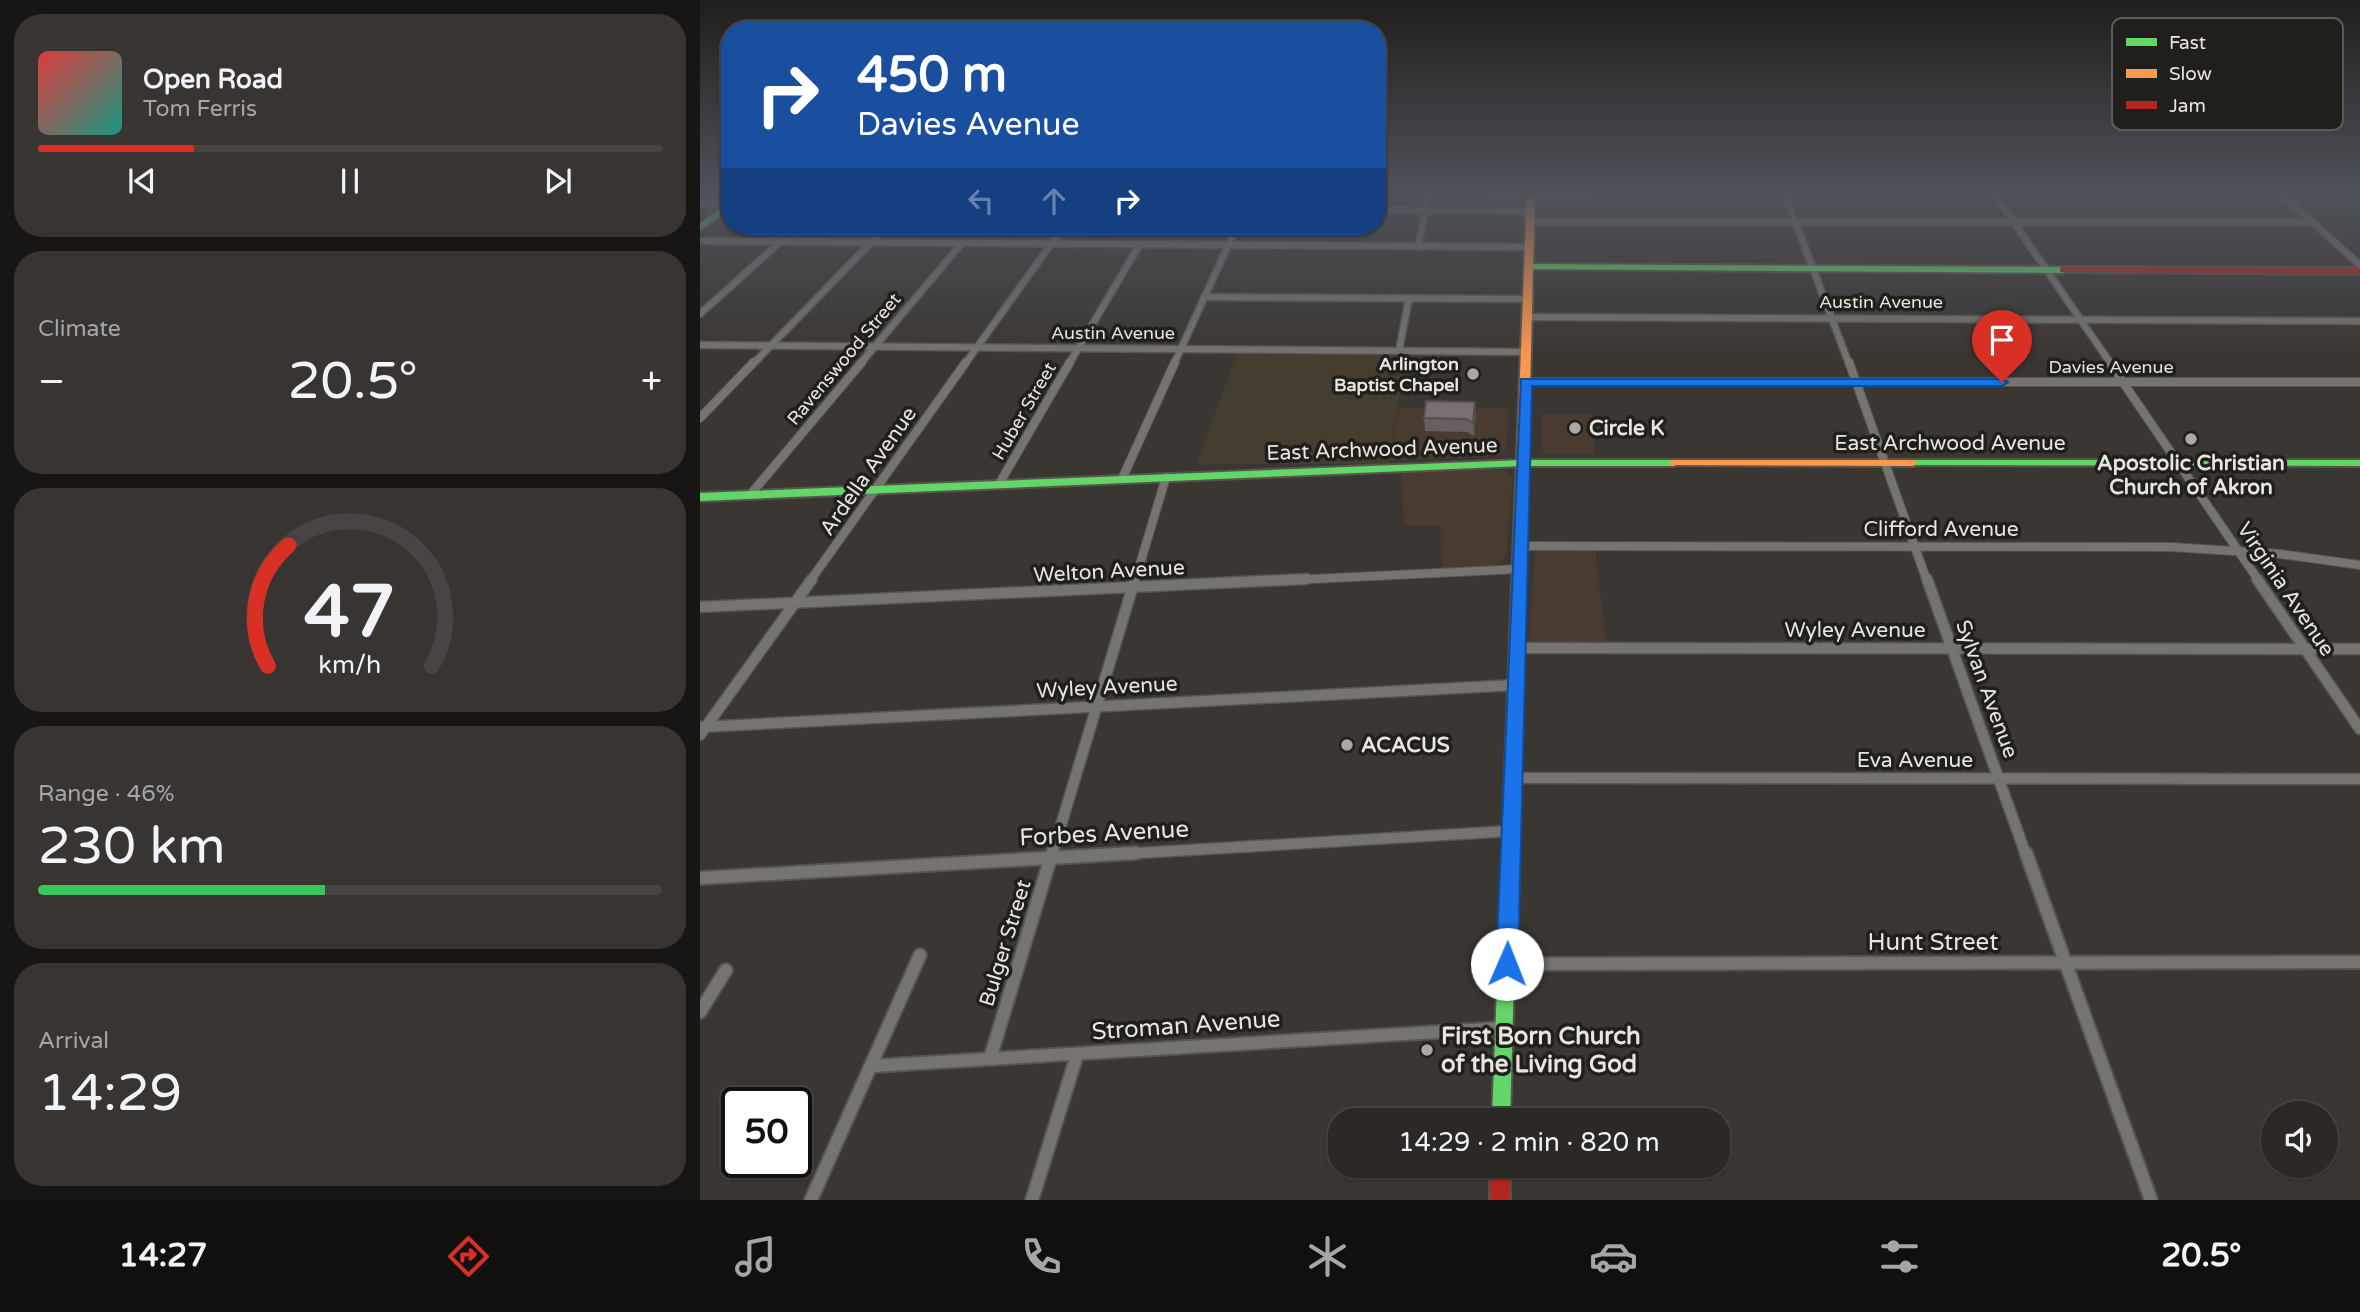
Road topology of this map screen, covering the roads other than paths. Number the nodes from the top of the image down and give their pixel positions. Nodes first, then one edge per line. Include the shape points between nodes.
1 (773, 248) edge
2 (865, 248) edge
3 (958, 248) edge
4 (1048, 248) edge
5 (1138, 248) edge
6 (1227, 248) edge
7 (1529, 248) edge
8 (1807, 248) edge
9 (2032, 248) edge
10 (2341, 248) edge
11 (2360, 265) edge
12 (1529, 267) junction
13 (1814, 268) junction
14 (2048, 270) junction
15 (2360, 271) edge
16 (1204, 297) junction
17 (1409, 298) junction
18 (1528, 299) junction
19 (700, 314) edge
20 (1527, 317) junction
21 (1832, 317) junction
22 (2081, 319) junction
23 (2360, 321) edge
24 (700, 345) edge
25 (770, 346) junction
26 (875, 346) junction
27 (978, 347) junction
28 (1079, 348) junction
29 (1180, 349) junction
30 (1399, 351) junction
31 (1525, 352) junction
32 (1526, 382) junction
33 (1855, 382) junction
34 (2360, 382) edge
35 (2124, 383) junction
36 (700, 418) edge
37 (1522, 463) junction
38 (1884, 463) junction
39 (2360, 463) edge
40 (2179, 464) junction
41 (1167, 477) junction
42 (1122, 479) junction
43 (999, 484) junction
44 (876, 489) junction
45 (750, 495) junction
46 (700, 497) edge
47 (1521, 546) junction
48 (1914, 547) junction
49 (2238, 550) junction
50 (2360, 565) edge
51 (1520, 569) junction
52 (1134, 587) junction
53 (795, 603) junction
54 (700, 607) edge
55 (1518, 648) junction
56 (1951, 649) junction
57 (2305, 649) junction
58 (2360, 649) edge
59 (1516, 685) junction
60 (1097, 706) junction
61 (2360, 729) edge
62 (702, 730) edge
63 (1513, 778) junction
64 (1998, 779) junction
65 (2360, 779) edge
66 (1511, 831) junction
67 (1051, 858) junction
68 (700, 878) edge
69 (920, 955) dead end
70 (2360, 962) edge
71 (2066, 963) junction
72 (1507, 964) junction
73 (726, 970) dead end
74 (700, 1012) edge
75 (1503, 1028) junction
76 (1077, 1055) junction
77 (990, 1059) junction
78 (872, 1066) junction
79 (1501, 1108) edge
80 (1500, 1178) edge
81 (811, 1200) edge
82 (1032, 1200) edge
83 (1500, 1200) edge
84 (2151, 1200) edge

1 - 19 street
2 - 25 street
3 - 26 street, Ravenswood Street
4 - 27 street, Ardella Avenue
5 - 28 street, Huber Street
6 - 16 street
7 - 12 main road
8 - 13 street, Sylvan Avenue
9 - 14 street, Virginia Avenue
10 - 11 street
12 - 13 main road
12 - 18 main road
13 - 14 main road
13 - 21 street, Sylvan Avenue
14 - 15 main road
14 - 22 street, Virginia Avenue
16 - 17 street
16 - 29 street
17 - 18 street
17 - 30 street
18 - 20 main road
20 - 21 street, Austin Avenue
20 - 31 main road
21 - 22 street, Austin Avenue
21 - 33 street, Sylvan Avenue
22 - 23 street, Austin Avenue
22 - 35 street, Virginia Avenue
24 - 25 street, Austin Avenue
25 - 26 street, Austin Avenue
25 - 36 street
26 - 27 street, Austin Avenue
26 - 45 street, Ravenswood Street
27 - 28 street, Austin Avenue
27 - 44 street, Ardella Avenue
28 - 29 street, Austin Avenue
28 - 43 street, Huber Street
29 - 30 street, Austin Avenue
29 - 42 street
30 - 31 street, Austin Avenue
31 - 32 main road
32 - 33 street, Davies Avenue
32 - 37 main road
33 - 35 street, Davies Avenue
33 - 38 street, Sylvan Avenue
34 - 35 street, Davies Avenue
35 - 40 street, Virginia Avenue
37 - 38 main road, East Archwood Avenue
37 - 41 main road, East Archwood Avenue
37 - 47 main road
38 - 40 main road, East Archwood Avenue
38 - 48 street, Sylvan Avenue
39 - 40 main road, East Archwood Avenue
40 - 49 street, Virginia Avenue
41 - 42 main road, East Archwood Avenue
41 - 52 street, Bulger Street
42 - 43 main road, East Archwood Avenue
43 - 44 main road, East Archwood Avenue
44 - 45 main road, East Archwood Avenue
44 - 53 street, Ardella Avenue
45 - 46 main road, East Archwood Avenue
47 - 48 street, Clifford Avenue
47 - 51 main road
48 - 49 street, Clifford Avenue
48 - 56 street, Sylvan Avenue
49 - 50 street, Clifford Avenue
49 - 57 street, Virginia Avenue
51 - 52 street, Welton Avenue
51 - 55 main road
52 - 53 street, Welton Avenue
52 - 60 street, Bulger Street
53 - 54 street, Welton Avenue
53 - 62 street, Ardella Avenue
55 - 56 street, Wyley Avenue
55 - 59 main road
56 - 57 street, Wyley Avenue
56 - 64 street, Sylvan Avenue
57 - 58 street, Wyley Avenue
57 - 61 street, Virginia Avenue
59 - 60 street, Wyley Avenue
59 - 63 main road
60 - 62 street, Wyley Avenue
60 - 67 street, Bulger Street
63 - 64 street, Eva Avenue
63 - 66 main road
64 - 65 street, Eva Avenue
64 - 71 street, Sylvan Avenue
66 - 67 street, Forbes Avenue
66 - 72 main road
67 - 68 street, Forbes Avenue
67 - 77 street, Bulger Street
69 - 78 street
70 - 71 street, Hunt Street
71 - 72 street, Hunt Street
71 - 84 street, Sylvan Avenue
72 - 75 main road
73 - 74 street
75 - 76 street, Stroman Avenue
75 - 79 main road
76 - 77 street, Stroman Avenue
76 - 82 street
77 - 78 street, Stroman Avenue
78 - 81 street
80 - 83 main road

